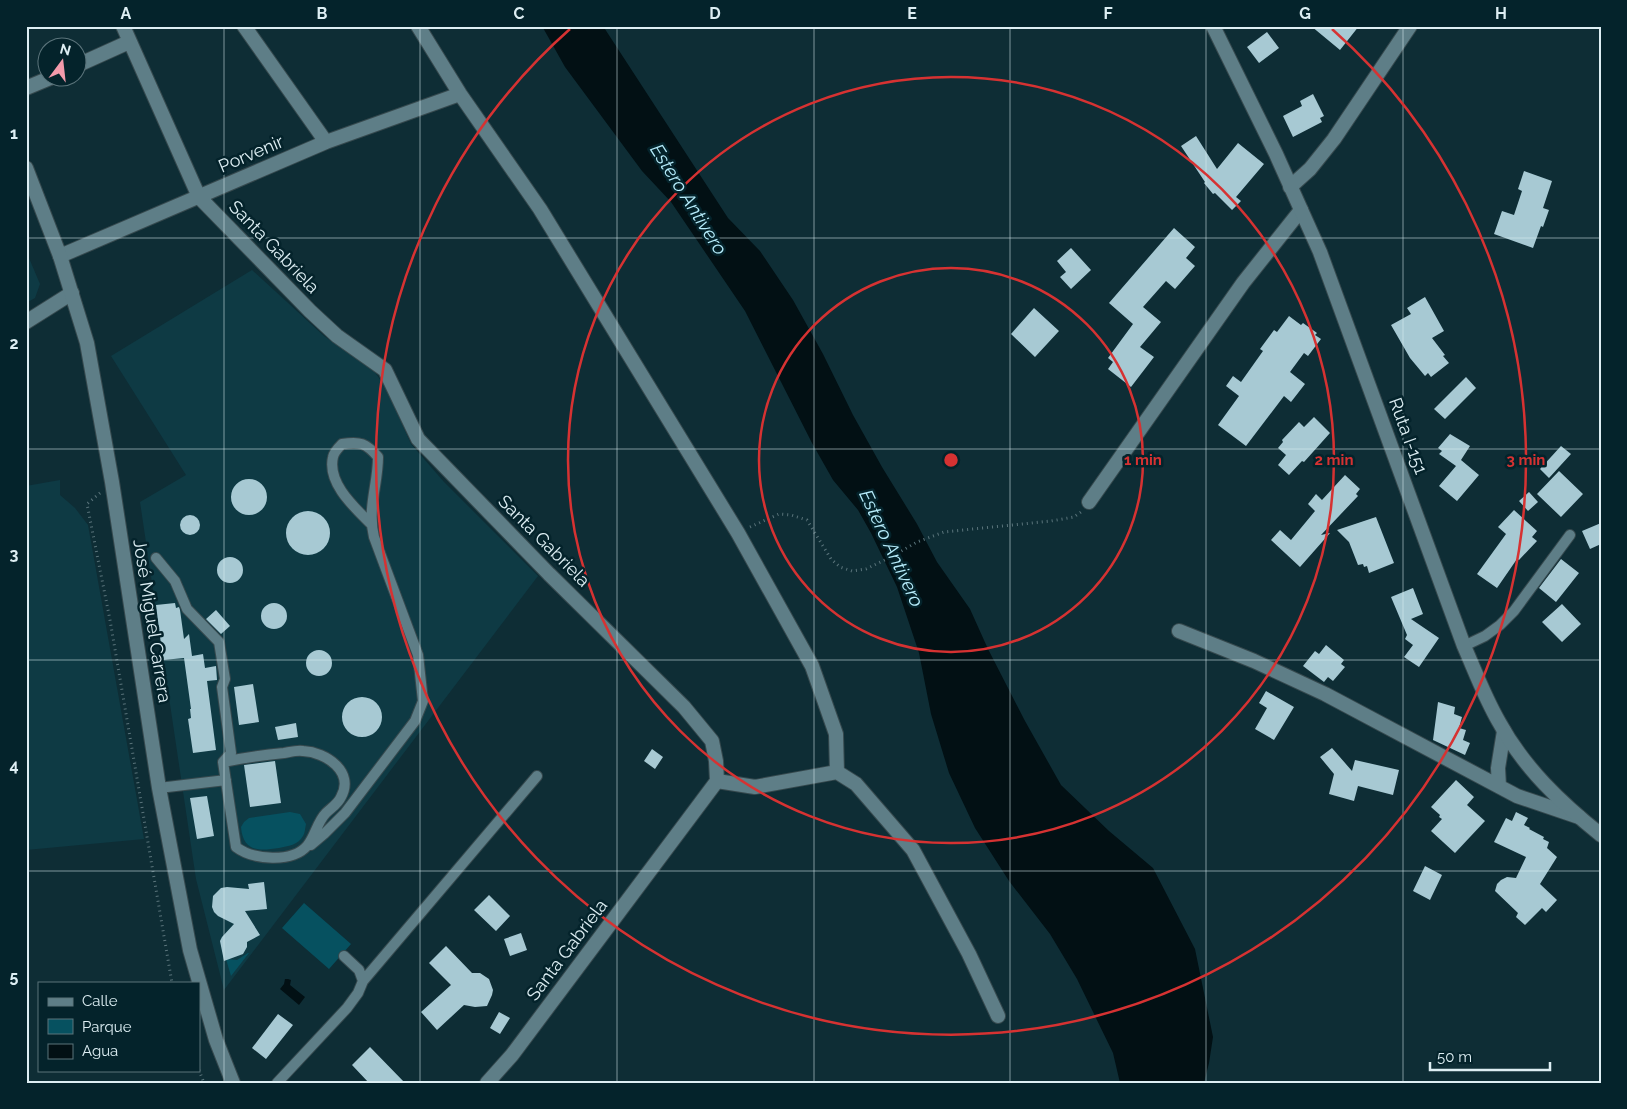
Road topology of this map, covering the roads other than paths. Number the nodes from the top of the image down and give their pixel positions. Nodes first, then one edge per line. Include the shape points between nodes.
1 (123, 26) edge
2 (244, 26) edge
3 (418, 26) edge
4 (1213, 26) edge
5 (1410, 26) edge
6 (129, 42) junction
7 (88, 60) edge
8 (38, 83) edge
9 (26, 88) edge
10 (460, 94) junction
11 (326, 142) junction
12 (26, 168) edge
13 (1290, 187) junction
14 (199, 197) junction
15 (1300, 210) junction
16 (60, 256) junction
17 (72, 293) junction
18 (26, 322) edge
19 (1089, 502) road end
20 (371, 524) junction
21 (1570, 535) dead end
22 (156, 558) dead end
23 (1179, 631) dead end
24 (1464, 646) junction
25 (1504, 730) junction
26 (223, 762) junction
27 (838, 772) junction
28 (537, 776) dead end
29 (226, 780) junction
30 (717, 781) junction
31 (1499, 786) junction
32 (159, 788) junction
33 (1579, 817) junction
34 (1601, 835) edge
35 (302, 851) junction
36 (344, 956) dead end
37 (363, 981) junction
38 (199, 982) edge
39 (200, 985) edge
40 (998, 1016) dead end
41 (233, 1083) edge
42 (277, 1083) edge
43 (487, 1083) edge

1 - 6 street, Santa Gabriela
2 - 11 street
3 - 10 street
4 - 13 street, Ruta I-151
5 - 13 street via 1334,139 1310,169
6 - 7 street
6 - 14 street, Santa Gabriela
8 - 9 street
10 - 11 street, Porvenir
10 - 27 street via 540,209 738,533 812,666 836,734
11 - 14 street, Porvenir
12 - 16 street, José Miguel Carrera
13 - 15 street, Ruta I-151
14 - 16 street, Porvenir
14 - 30 street, Santa Gabriela via 310,311 337,336 385,370 418,439 684,707 712,741
15 - 19 street via 1243,283
15 - 24 street, Ruta I-151 via 1333,285
16 - 17 street, José Miguel Carrera
17 - 18 street
17 - 32 street, José Miguel Carrera via 87,343 112,482
20 - 20 lane via 342,491 332,474 333,455 342,444 357,441 370,447 378,457
20 - 35 lane via 418,655 423,701 415,721 345,812
21 - 24 lane via 1514,611 1485,636
22 - 26 lane via 175,580 187,609 219,642 231,753
23 - 31 street via 1325,694
24 - 25 street, Ruta I-151
25 - 31 street via 1498,768
25 - 33 street, Ruta I-151 via 1539,778
26 - 29 lane
26 - 35 lane via 303,751 338,766 345,783 343,795 324,815
27 - 30 street via 755,787
27 - 40 street via 856,784 913,850
28 - 37 lane
29 - 32 lane
29 - 35 lane via 236,847 254,857 271,859
30 - 43 street, Santa Gabriela via 512,1055
31 - 33 street via 1517,796
32 - 38 street, José Miguel Carrera via 190,950
33 - 34 street, Ruta I-151
36 - 37 lane via 359,970
37 - 42 lane via 347,1008
39 - 41 street, José Miguel Carrera

